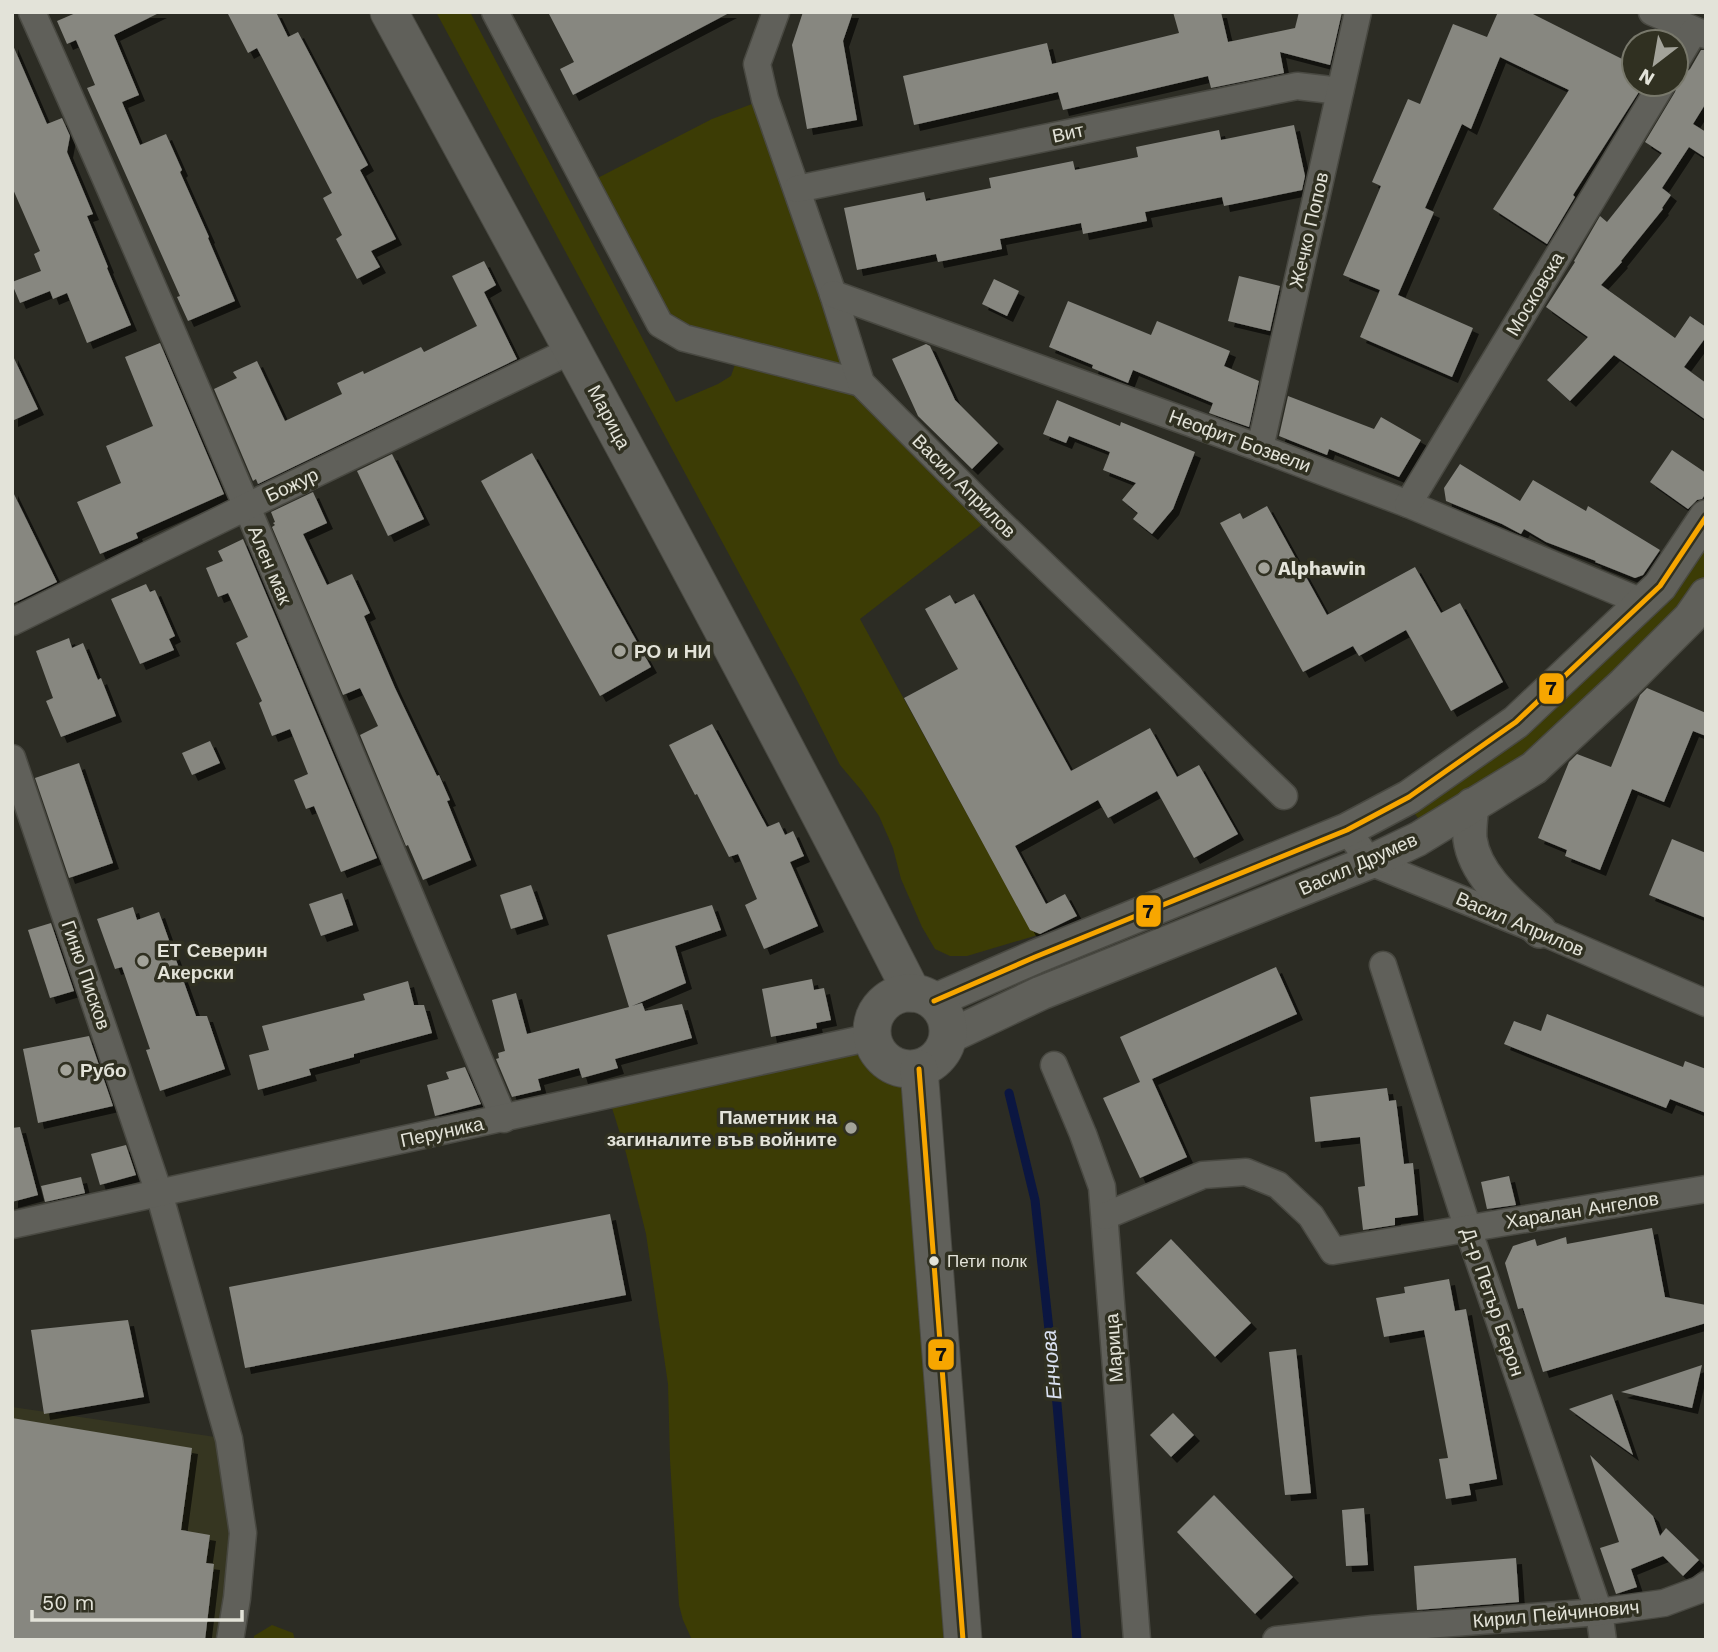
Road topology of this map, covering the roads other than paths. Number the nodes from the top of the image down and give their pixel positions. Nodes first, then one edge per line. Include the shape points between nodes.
1 (32, 12) edge
2 (389, 12) edge
3 (495, 12) edge
4 (776, 12) edge
5 (1358, 12) edge
6 (1662, 14) edge
7 (1700, 33) edge
8 (1340, 91) junction
9 (1654, 98) edge
10 (797, 189) junction
11 (833, 294) junction
12 (572, 350) junction
13 (861, 383) junction
14 (1260, 448) junction
15 (1408, 504) junction
16 (246, 507) junction
17 (1706, 517) edge
18 (1642, 602) junction
19 (1701, 613) edge
20 (12, 622) edge
21 (12, 758) edge
22 (1284, 796) dead end
23 (1472, 805) junction
24 (1347, 830) junction
25 (1370, 862) junction
26 (1540, 932) junction
27 (1383, 965) dead end
28 (912, 998) junction
29 (1706, 1003) edge
30 (872, 1037) junction
31 (948, 1037) junction
32 (1054, 1065) dead end
33 (919, 1069) junction
34 (504, 1119) junction
35 (1706, 1189) edge
36 (159, 1193) junction
37 (1105, 1216) junction
38 (12, 1225) edge
39 (1468, 1229) junction
40 (1706, 1585) edge
41 (1599, 1612) junction
42 (230, 1640) edge
43 (963, 1640) edge
44 (1137, 1640) edge
45 (1276, 1640) edge
46 (1603, 1640) edge

1 - 16 street, Ален мак
2 - 12 main road, Марица
3 - 13 street via 660,324 684,338
4 - 10 street, Васил Априлов via 757,64
5 - 8 street, Жечко Попов
6 - 7 street
8 - 10 street, Вит via 1297,86
8 - 14 street, Жечко Попов
9 - 15 street, Московска
10 - 11 street, Васил Априлов
11 - 13 street, Васил Априлов
11 - 14 street, Неофит Бозвели
12 - 16 street, Божур
12 - 28 main road, Марица via 826,824
13 - 22 street, Васил Априлов
14 - 15 street, Неофит Бозвели
15 - 18 street, Неофит Бозвели
16 - 20 street, Божур
16 - 34 street, Ален мак
17 - 18 street, Васил Друмев via 1660,586
18 - 24 street, Васил Друмев via 1516,722 1409,796
19 - 23 street, Васил Друмев via 1534,768
21 - 36 street, Гиню Писков
23 - 25 street, Васил Друмев
23 - 26 street via 1470,840 1480,867 1496,891
24 - 25 street
24 - 28 street, Васил Друмев via 1035,957
25 - 26 street, Васил Априлов
25 - 31 street, Васил Друмев via 1041,993
26 - 29 street, Васил Априлов
27 - 39 street, Д-р Петър Берон
28 - 30 main road via 880,1006
28 - 31 main road via 941,1009
30 - 33 main road via 889,1063
30 - 34 street, Перуника
31 - 33 main road via 938,1057
32 - 37 street, Марица via 1102,1186
33 - 43 main road
34 - 36 street, Перуника
35 - 39 street, Харалан Ангелов
36 - 38 street, Перуника
36 - 42 street, Гиню Писков via 229,1439 243,1533
37 - 39 street, Харалан Ангелов via 1203,1175 1246,1172 1278,1185 1311,1216 1333,1251
37 - 44 street, Марица
39 - 41 street, Д-р Петър Берон
40 - 41 street, Кирил Пейчинович via 1664,1603
41 - 45 street, Кирил Пейчинович
41 - 46 street, Д-р Петър Берон

